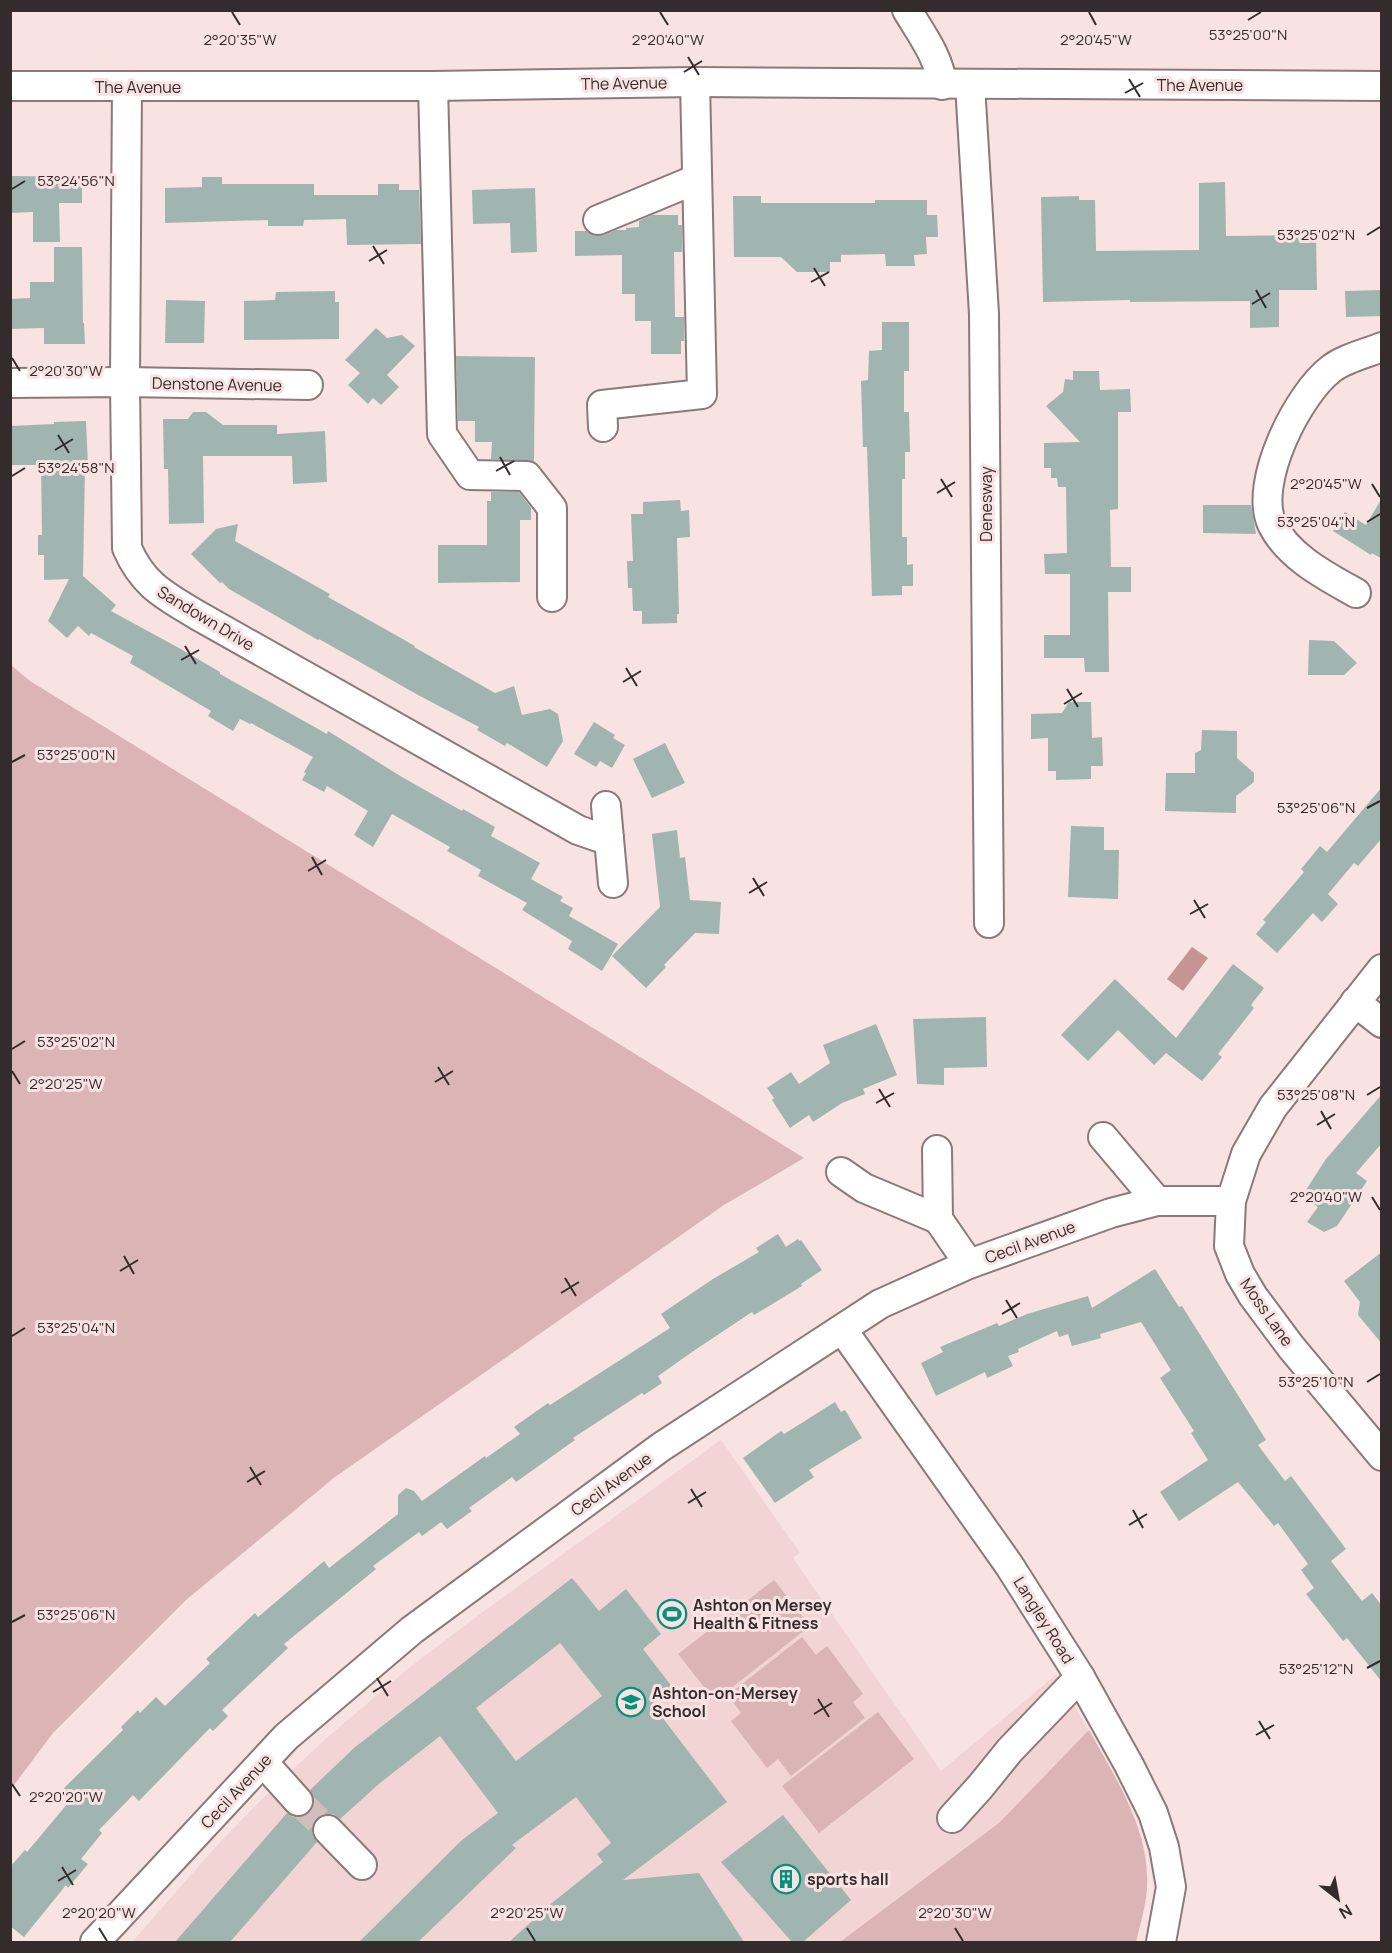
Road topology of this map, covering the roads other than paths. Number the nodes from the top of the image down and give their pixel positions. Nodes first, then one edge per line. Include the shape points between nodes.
1 (907, 10) edge
2 (695, 82) junction
3 (942, 85) junction
4 (970, 85) junction
5 (10, 86) edge
6 (433, 86) junction
7 (1382, 86) edge
8 (127, 87) junction
9 (697, 178) junction
10 (598, 220) dead end
11 (1382, 347) edge
12 (125, 382) junction
13 (10, 383) edge
14 (308, 385) dead end
15 (603, 427) dead end
16 (1356, 593) dead end
17 (552, 597) dead end
18 (606, 806) dead end
19 (609, 839) junction
20 (613, 883) dead end
21 (989, 923) dead end
22 (1382, 969) edge
23 (1355, 1002) junction
24 (1382, 1023) edge
25 (1102, 1137) dead end
26 (937, 1150) dead end
27 (842, 1172) dead end
28 (1157, 1201) junction
29 (1231, 1201) junction
30 (938, 1220) junction
31 (969, 1264) junction
32 (842, 1329) junction
33 (1382, 1456) edge
34 (1080, 1677) junction
35 (263, 1762) junction
36 (298, 1801) tunnel mouth
37 (952, 1818) dead end
38 (328, 1830) tunnel mouth
39 (362, 1865) dead end
40 (95, 1942) edge
41 (1161, 1942) edge

1 - 3 street via 928,46
2 - 3 street, The Avenue
2 - 6 street, The Avenue
2 - 9 street
3 - 4 street, The Avenue
4 - 7 street, The Avenue
4 - 21 street, Denesway via 984,314
5 - 8 street, The Avenue
6 - 8 street, The Avenue
6 - 17 street via 442,434 470,475 527,476 552,507
8 - 12 street, Sandown Drive
9 - 10 street
9 - 15 street via 702,394 602,405
11 - 16 street via 1332,368 1311,390 1278,446 1266,500 1272,523 1299,558
12 - 13 street, Denstone Avenue
12 - 14 street, Denstone Avenue
12 - 19 street, Sandown Drive via 127,548 150,584 197,615 578,830
18 - 19 street
19 - 20 street
22 - 23 street, Moss Lane
23 - 24 street
23 - 29 street, Moss Lane via 1273,1107 1246,1154
25 - 28 street
26 - 30 street
27 - 30 street via 864,1188
28 - 29 street, Cecil Avenue
28 - 31 street, Cecil Avenue via 1111,1213
29 - 33 street, Moss Lane via 1229,1246 1253,1296
30 - 31 street
31 - 32 street, Cecil Avenue via 880,1304
32 - 34 street, Langley Road via 1009,1565
32 - 35 street, Cecil Avenue via 661,1447 412,1630 286,1737
34 - 37 street
34 - 41 street, Langley Road via 1153,1813 1164,1847 1171,1887
35 - 36 street
35 - 40 street, Cecil Avenue
38 - 39 street

